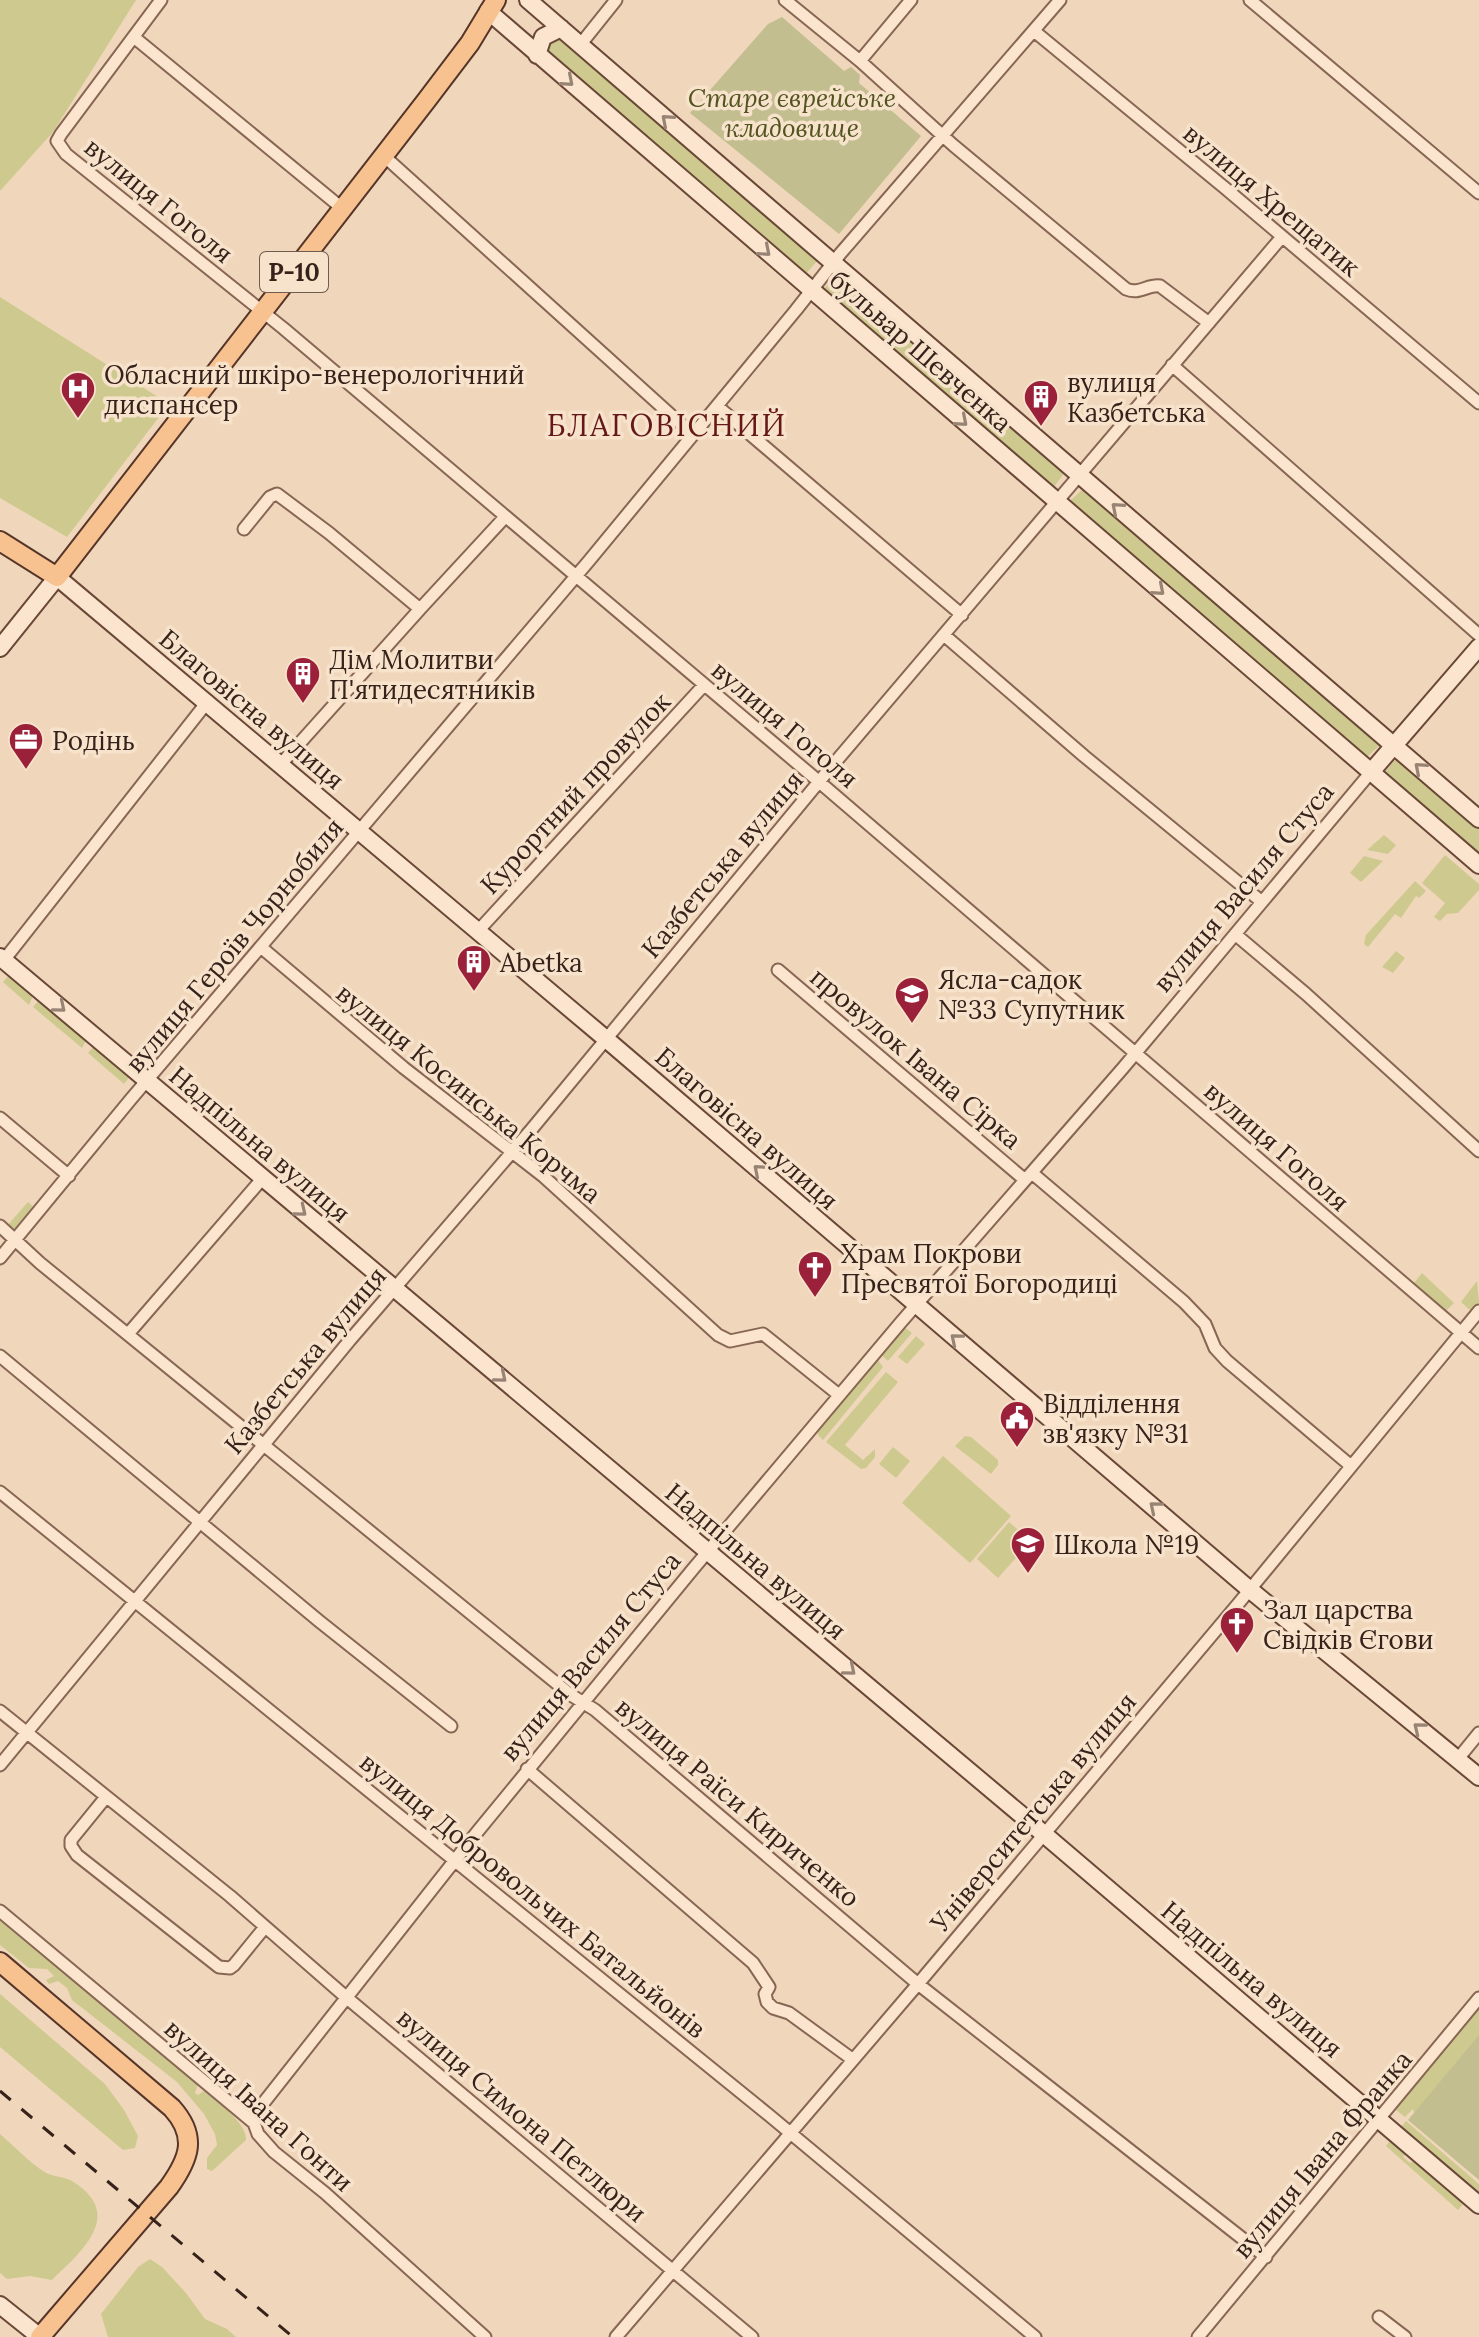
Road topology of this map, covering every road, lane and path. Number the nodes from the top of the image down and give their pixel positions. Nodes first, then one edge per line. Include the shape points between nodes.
1 (161, 0) edge
2 (528, 0) edge
3 (616, 0) edge
4 (785, 0) edge
5 (911, 0) edge
6 (1060, 0) edge
7 (1250, 0) edge
8 (487, 4) edge
9 (561, 28) junction
10 (1034, 31) junction
11 (135, 38) junction
12 (580, 45) junction
13 (537, 55) junction
14 (860, 61) junction
15 (942, 135) junction
16 (384, 156) junction
17 (1479, 193) edge
18 (343, 209) junction
19 (1281, 238) junction
20 (833, 262) junction
21 (811, 291) junction
22 (263, 311) junction
23 (1209, 323) junction
24 (1172, 365) junction
25 (1479, 403) edge
26 (717, 406) junction
27 (693, 435) junction
28 (1079, 475) junction
29 (1056, 501) junction
30 (505, 517) junction
31 (244, 529) dead end
32 (0, 541) edge
33 (575, 576) junction
34 (57, 577) junction
35 (420, 609) junction
36 (962, 615) junction
37 (944, 635) junction
38 (1479, 635) edge
39 (1479, 647) edge
40 (0, 648) edge
41 (704, 685) junction
42 (208, 701) junction
43 (1393, 745) junction
44 (281, 764) junction
45 (1371, 772) junction
46 (819, 782) junction
47 (1479, 819) edge
48 (360, 832) junction
49 (1479, 865) edge
50 (1262, 902) junction
51 (478, 931) junction
52 (1235, 934) junction
53 (262, 948) junction
54 (2, 958) edge
55 (778, 970) dead end
56 (606, 1039) junction
57 (1135, 1053) junction
58 (148, 1082) junction
59 (0, 1118) edge
60 (1479, 1151) edge
61 (512, 1152) junction
62 (69, 1176) junction
63 (1028, 1177) junction
64 (262, 1179) junction
65 (0, 1226) edge
66 (15, 1240) junction
67 (0, 1258) edge
68 (395, 1287) junction
69 (916, 1305) junction
70 (1479, 1311) edge
71 (1462, 1333) junction
72 (128, 1334) junction
73 (1479, 1348) edge
74 (0, 1356) edge
75 (839, 1395) junction
76 (264, 1443) junction
77 (1351, 1466) junction
78 (0, 1492) edge
79 (199, 1520) junction
80 (708, 1551) junction
81 (1249, 1589) junction
82 (134, 1601) junction
83 (583, 1703) junction
84 (0, 1711) edge
85 (451, 1726) dead end
86 (27, 1732) junction
87 (1479, 1733) edge
88 (1457, 1760) junction
89 (0, 1765) edge
90 (527, 1769) junction
91 (1479, 1777) edge
92 (106, 1797) junction
93 (1043, 1834) junction
94 (456, 1860) junction
95 (0, 1911) edge
96 (265, 1927) junction
97 (0, 1962) edge
98 (918, 1984) junction
99 (347, 1998) junction
100 (1479, 1998) edge
101 (852, 2059) junction
102 (1379, 2119) junction
103 (254, 2123) junction
104 (789, 2133) junction
105 (1479, 2205) edge
106 (1266, 2257) junction
107 (673, 2270) junction
108 (0, 2305) edge
109 (1379, 2317) dead end
110 (40, 2337) edge
111 (485, 2337) edge
112 (616, 2337) edge
113 (752, 2337) edge
114 (1035, 2337) edge
115 (1198, 2337) edge
116 (1405, 2337) edge

1 - 11 street
2 - 9 main road, бульвар Шевченка
3 - 12 street
4 - 14 street
5 - 14 street
6 - 10 street, вулиця Героїв Чорнобиля
7 - 17 street
8 - 13 main road, бульвар Шевченка
8 - 16 main road, Р-10 via 470,43
9 - 12 main road, бульвар Шевченка
9 - 13 main road via 546,34
10 - 15 street, вулиця Героїв Чорнобиля
10 - 19 street, вулиця Хрещатик
11 - 18 street
11 - 22 street, вулиця Гоголя via 57,141 87,173
20 -> 12 main road, бульвар Шевченка
13 -> 21 main road, бульвар Шевченка
14 - 15 street
15 - 20 street, вулиця Героїв Чорнобиля
15 - 23 street via 1126,289 1160,286
16 - 18 main road, Р-10
16 - 27 street
18 - 22 main road, Р-10
19 - 23 street, Казбетська вулиця
19 - 25 street, вулиця Хрещатик
20 - 21 street, вулиця Героїв Чорнобиля
20 - 28 main road, бульвар Шевченка
21 - 26 street, вулиця Героїв Чорнобиля
21 -> 29 main road, бульвар Шевченка
22 - 30 street, вулиця Гоголя
22 - 34 main road, Р-10
23 - 24 street, Казбетська вулиця
24 - 28 street, Казбетська вулиця
24 - 38 street
26 - 27 street, вулиця Героїв Чорнобиля
26 - 36 street
27 - 33 street, вулиця Героїв Чорнобиля
28 - 29 street, Казбетська вулиця
43 -> 28 main road, бульвар Шевченка
29 - 36 street, Казбетська вулиця
29 -> 45 main road, бульвар Шевченка
30 - 33 street, вулиця Гоголя
30 - 35 street
31 - 35 street via 277,494
32 - 34 main road
33 - 41 street, вулиця Гоголя
33 - 48 street, вулиця Героїв Чорнобиля
34 - 40 main road
34 - 42 main road, Благовісна вулиця
35 - 44 street
36 - 37 street, Казбетська вулиця
37 - 46 street, Казбетська вулиця
37 - 50 street
39 - 43 main road, вулиця Василя Стуса
41 - 46 street, вулиця Гоголя
41 - 51 street, Курортний провулок
42 - 44 main road, Благовісна вулиця
42 - 54 street
43 - 45 main road, вулиця Василя Стуса
47 -> 43 main road, бульвар Шевченка
44 - 48 main road, Благовісна вулиця
45 - 49 main road, бульвар Шевченка
45 - 50 street, вулиця Василя Стуса
46 - 56 street, Казбетська вулиця
46 - 57 street, вулиця Гоголя
48 - 51 main road, Благовісна вулиця
48 - 53 street, вулиця Героїв Чорнобиля
50 - 52 street, вулиця Василя Стуса
51 - 56 main road, Благовісна вулиця
52 - 57 street, вулиця Василя Стуса
52 - 60 street
53 - 58 street, вулиця Героїв Чорнобиля
53 - 61 street, вулиця Косинська Корчма
54 -> 58 main road, Надпільна вулиця
55 - 63 street, провулок Івана Сірка
56 - 61 street, Казбетська вулиця
69 -> 56 main road, Благовісна вулиця
57 - 63 street, вулиця Василя Стуса
57 - 71 street, вулиця Гоголя
58 - 62 street, вулиця Героїв Чорнобиля
58 - 64 main road, Надпільна вулиця
59 - 62 street
61 - 68 street, Казбетська вулиця
61 - 75 street, вулиця Косинська Корчма via 718,1335 730,1341 763,1334
62 - 66 street, вулиця Героїв Чорнобиля
63 - 69 street, вулиця Василя Стуса
63 - 77 street, провулок Івана Сірка via 1192,1310 1227,1361
64 -> 68 main road, Надпільна вулиця
64 - 72 street
65 - 66 street, вулиця Раїси Кириченко
66 - 67 street, вулиця Героїв Чорнобиля
66 - 72 street, вулиця Раїси Кириченко
68 - 76 street, Казбетська вулиця
68 -> 80 main road, Надпільна вулиця
69 - 75 street, вулиця Василя Стуса
81 -> 69 main road, Благовісна вулиця
70 - 71 street, Університетська вулиця
71 - 73 street, вулиця Гоголя
71 - 77 street, Університетська вулиця
72 - 76 street, вулиця Раїси Кириченко
74 - 79 street
75 - 80 street, вулиця Василя Стуса
76 - 79 street, Казбетська вулиця
76 - 83 street, вулиця Раїси Кириченко
77 - 81 street, Університетська вулиця
78 - 82 street, вулиця Добровольчих Батальйонів
79 - 82 street, Казбетська вулиця
79 - 85 street
80 - 83 street, вулиця Василя Стуса
80 -> 93 main road, Надпільна вулиця
88 -> 81 main road, Благовісна вулиця
81 - 93 street, Університетська вулиця
82 - 86 street, Казбетська вулиця
82 - 94 street, вулиця Добровольчих Батальйонів
83 - 90 street, вулиця Василя Стуса
83 - 98 street, вулиця Раїси Кириченко
84 - 86 street, вулиця Симона Петлюри
86 - 89 street, Казбетська вулиця
86 - 92 street, вулиця Симона Петлюри
87 - 88 street
88 - 91 main road, Благовісна вулиця
90 - 94 street, вулиця Василя Стуса
90 - 101 street via 753,1963 769,1987 765,1994 773,2008 789,2013
92 - 96 street, вулиця Симона Петлюри
92 - 96 street via 71,1840 77,1855 219,1967 234,1965
93 - 98 street, Університетська вулиця
93 - 102 main road, Надпільна вулиця
94 - 99 street, вулиця Василя Стуса
94 - 104 street, вулиця Добровольчих Батальйонів
95 - 103 street, вулиця Івана Гонти
96 - 99 street, вулиця Симона Петлюри
97 - 110 main road via 172,2108 185,2127 188,2145 185,2163 169,2187
98 - 101 street, Університетська вулиця
98 - 106 street, вулиця Раїси Кириченко
99 - 103 street, вулиця Василя Стуса via 260,2107
99 - 107 street, вулиця Симона Петлюри
100 - 102 street, вулиця Івана Франка
101 - 104 street, Університетська вулиця
102 - 105 main road, Надпільна вулиця
102 - 106 street, вулиця Івана Франка
103 - 111 street, вулиця Івана Гонти via 274,2152
104 - 107 street, Університетська вулиця
104 - 114 street, вулиця Добровольчих Батальйонів
106 - 115 street, вулиця Івана Франка
107 - 112 street, Університетська вулиця
107 - 113 street, вулиця Симона Петлюри
108 - 110 main road
109 - 116 street

